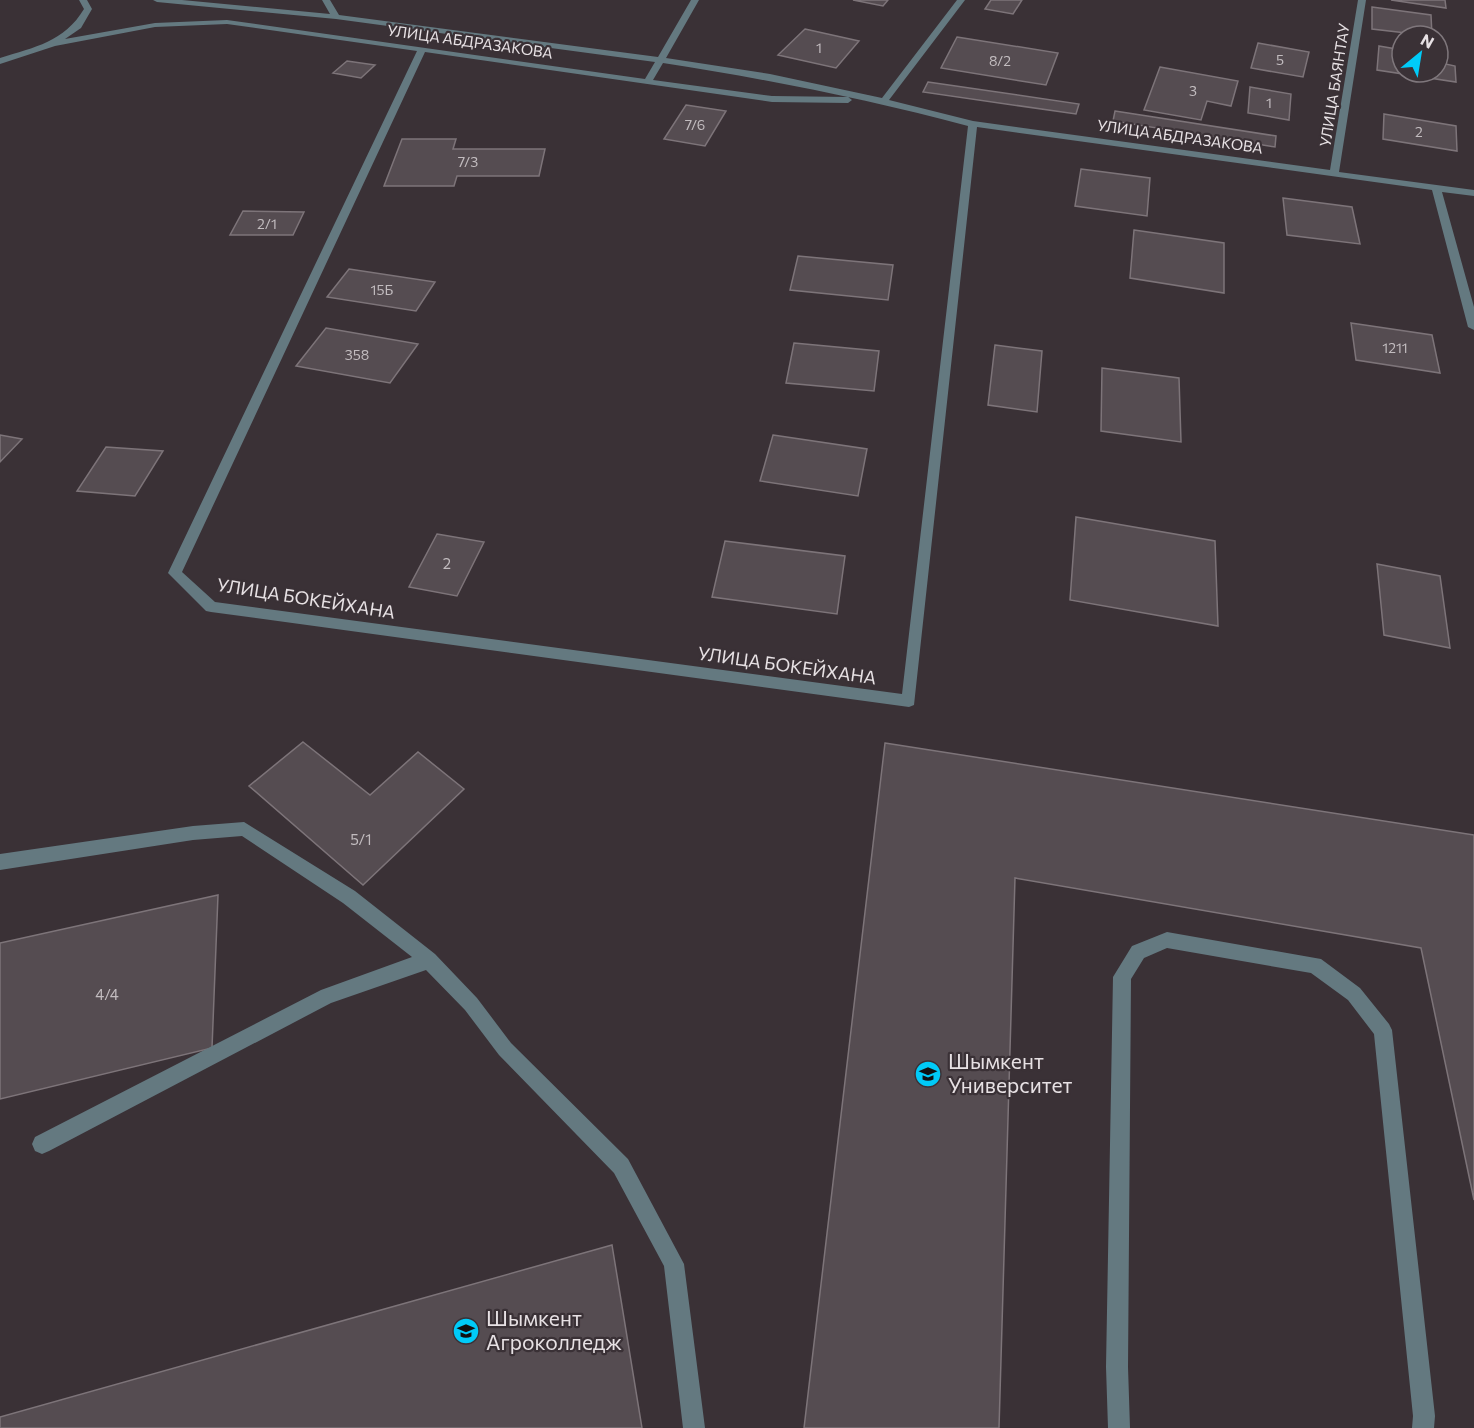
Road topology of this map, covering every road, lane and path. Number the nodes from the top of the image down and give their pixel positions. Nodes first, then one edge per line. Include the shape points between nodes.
1 (83, 0) edge
2 (157, 0) edge
3 (326, 0) edge
4 (695, 0) edge
5 (961, 0) edge
6 (1362, 0) edge
7 (336, 17) junction
8 (53, 44) junction
9 (422, 50) junction
10 (661, 60) junction
11 (0, 61) edge
12 (647, 83) junction
13 (884, 101) junction
14 (973, 124) junction
15 (1334, 174) junction
16 (1436, 187) junction
17 (1474, 193) edge
18 (1474, 327) edge
19 (0, 862) edge
20 (429, 960) junction
21 (42, 1144) dead end
22 (694, 1428) edge
23 (1119, 1428) edge
24 (1423, 1428) edge

1 - 8 street via 88,9 78,26
2 - 7 street, УЛИЦА АБДРАЗАКОВА
3 - 7 street
4 - 10 street
5 - 13 street
6 - 15 street, УЛИЦА БАЯНТАУ
7 - 10 street, УЛИЦА АБДРАЗАКОВА
8 - 9 street, УЛИЦА АБДРАЗАКОВА via 155,25 226,22
8 - 11 street
9 - 12 street, УЛИЦА АБДРАЗАКОВА
9 - 14 street, УЛИЦА БОКЕЙХАНА via 175,573 211,607 909,701
10 - 12 street
10 - 13 street, УЛИЦА АБДРАЗАКОВА
12 - 13 street, УЛИЦА АБДРАЗАКОВА via 772,99
13 - 14 street, УЛИЦА АБДРАЗАКОВА
14 - 15 street, УЛИЦА АБДРАЗАКОВА
15 - 16 street, УЛИЦА АБДРАЗАКОВА
16 - 17 street, УЛИЦА АБДРАЗАКОВА
16 - 18 street
19 - 20 street via 193,833 244,830 349,897
20 - 21 street via 327,996
20 - 22 street via 471,1004 505,1049 621,1166 674,1264
23 - 24 street via 1122,977 1138,952 1167,940 1315,965 1354,994 1383,1030

